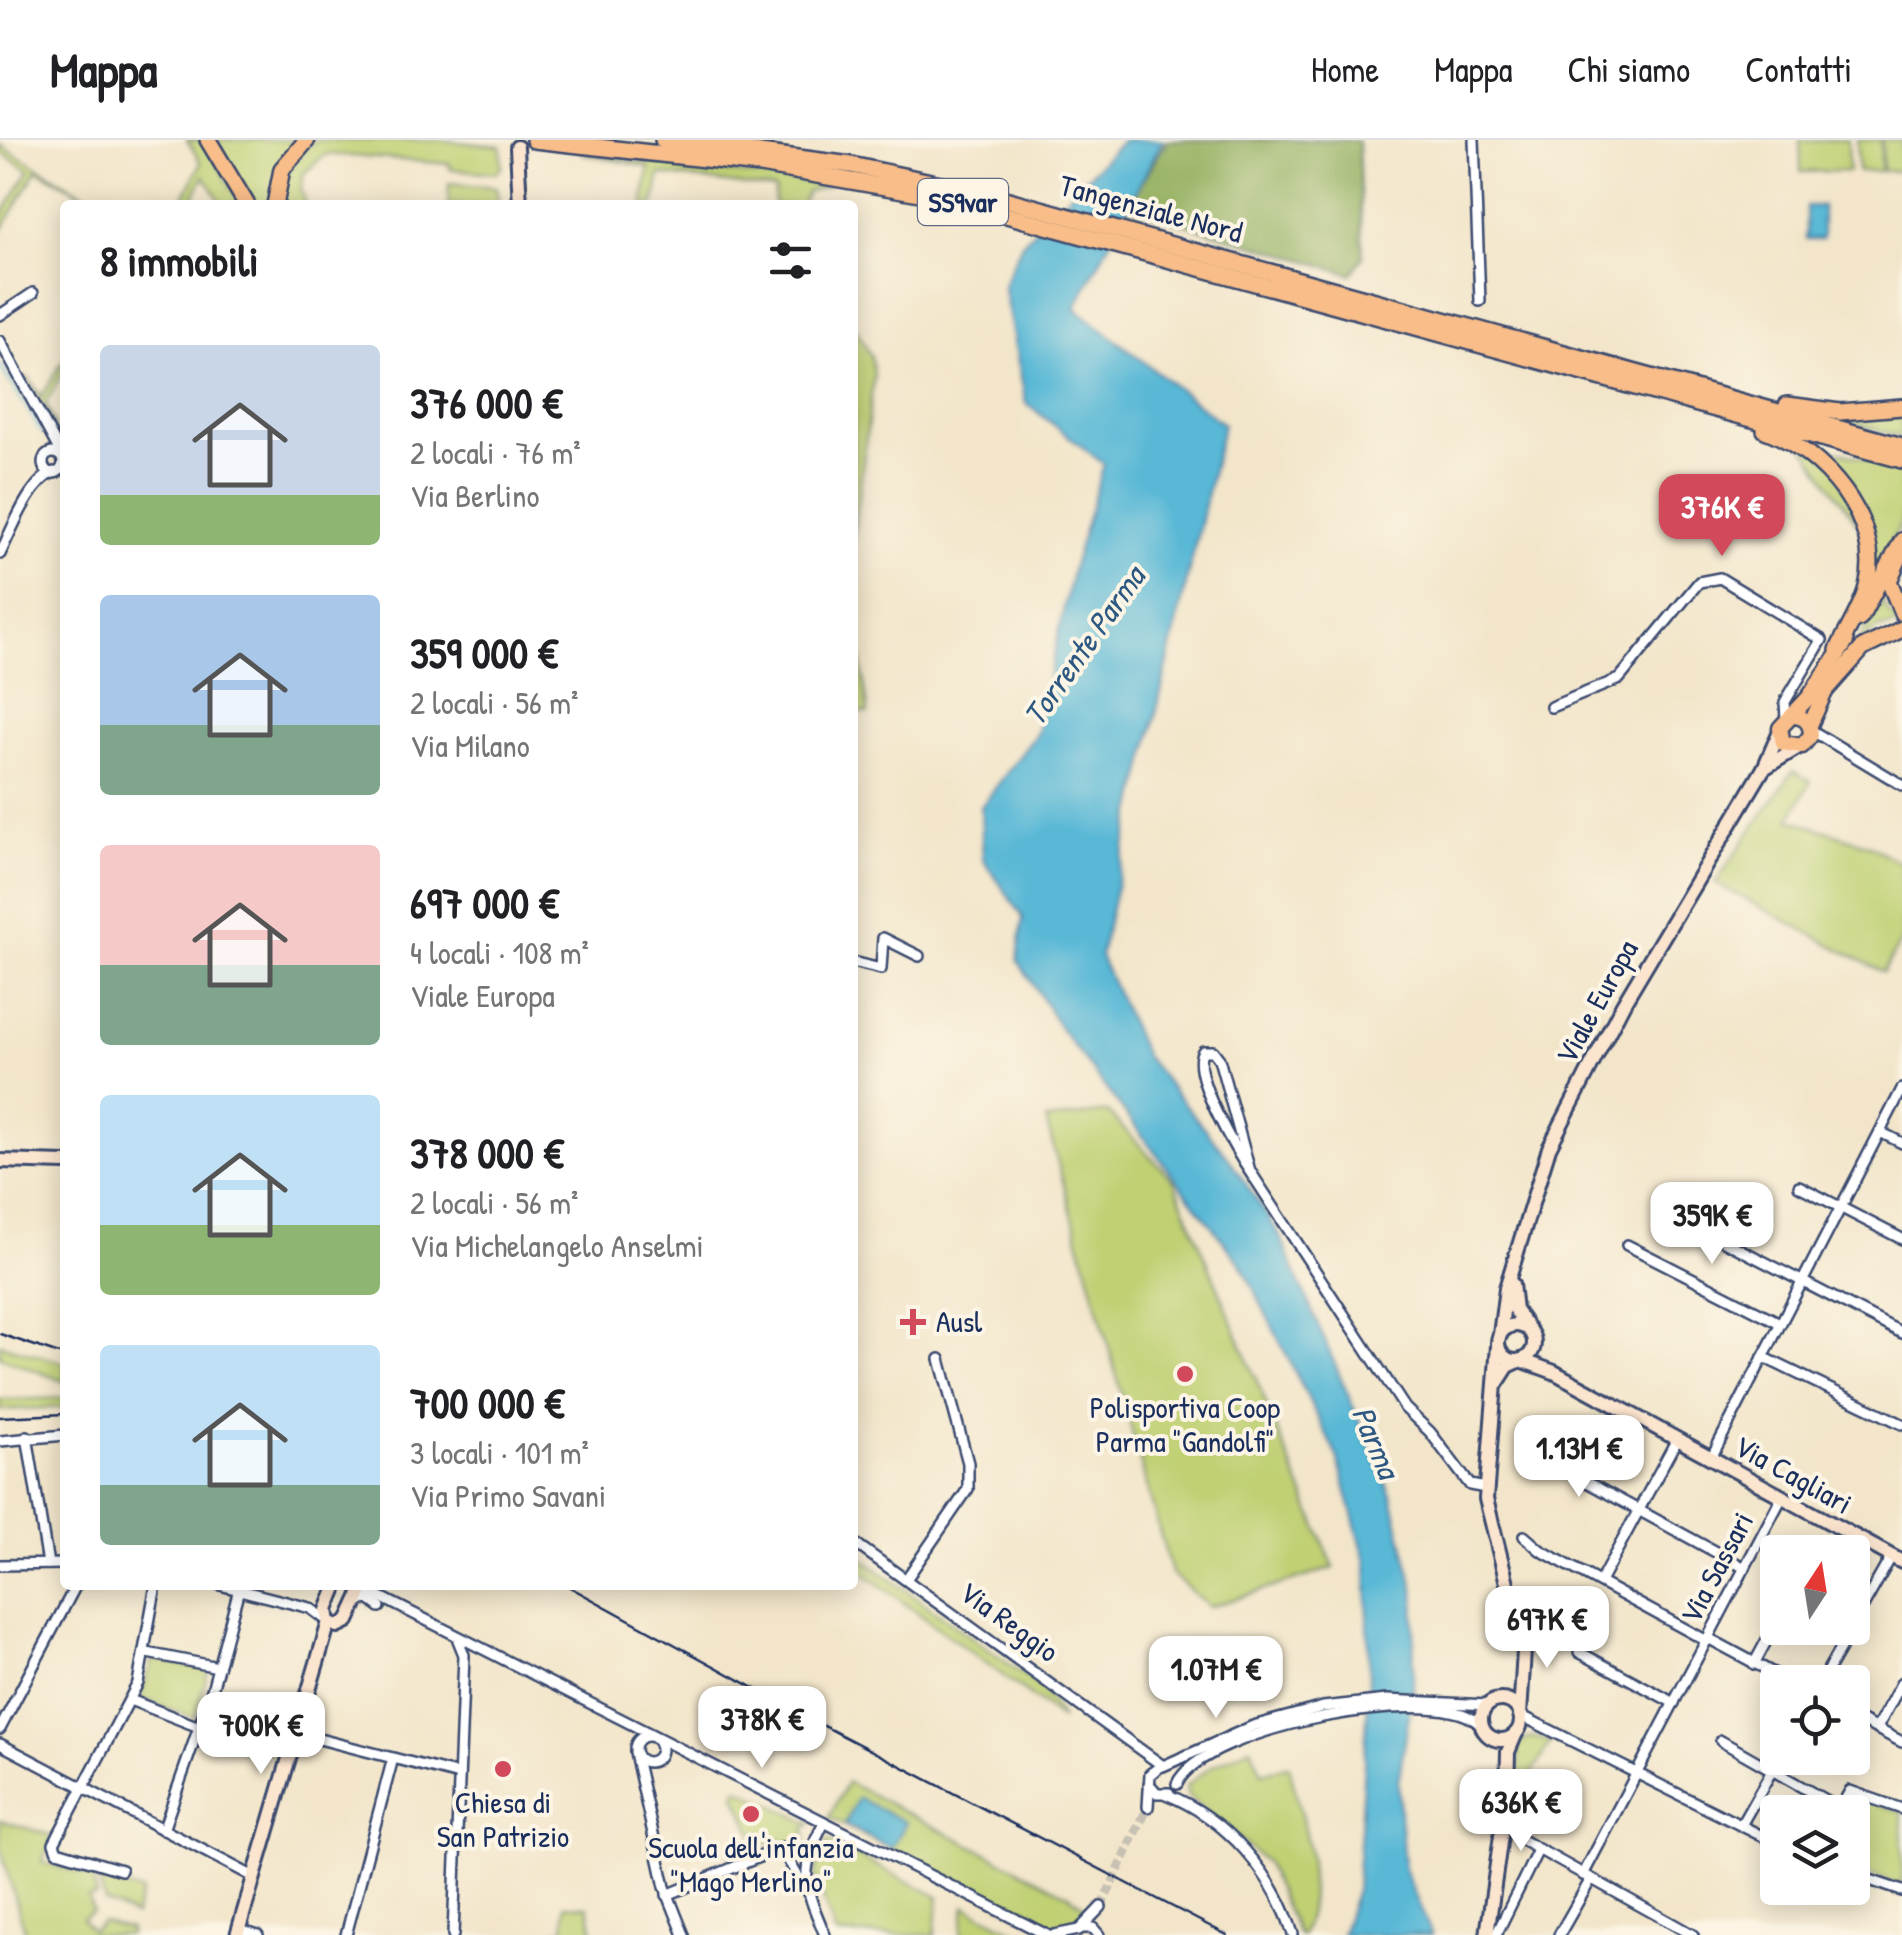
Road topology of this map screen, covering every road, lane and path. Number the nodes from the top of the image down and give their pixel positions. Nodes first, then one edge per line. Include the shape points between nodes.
1 (208, 140) edge
2 (307, 140) edge
3 (534, 140) edge
4 (664, 140) edge
5 (1474, 140) edge
6 (517, 147) dead end
7 (244, 200) edge
8 (276, 200) edge
9 (522, 200) edge
10 (33, 294) dead end
11 (1480, 301) dead end
12 (1384, 309) junction
13 (0, 315) edge
14 (0, 341) edge
15 (1629, 370) junction
16 (1678, 398) junction
17 (1902, 408) edge
18 (53, 435) junction
19 (60, 452) edge
20 (1899, 456) edge
21 (45, 458) junction
22 (60, 459) edge
23 (59, 471) edge
24 (30, 498) junction
25 (1902, 540) edge
26 (1902, 551) edge
27 (0, 554) edge
28 (1902, 563) edge
29 (1889, 584) junction
30 (1902, 613) edge
31 (1902, 630) edge
32 (1839, 649) junction
33 (1825, 691) junction
34 (1551, 707) dead end
35 (1785, 723) junction
36 (1810, 727) junction
37 (1801, 746) junction
38 (1833, 746) junction
39 (1764, 768) junction
40 (1902, 785) edge
41 (920, 956) dead end
42 (858, 963) edge
43 (1902, 1089) edge
44 (1880, 1132) junction
45 (1902, 1143) edge
46 (0, 1160) edge
47 (60, 1163) edge
48 (1254, 1178) junction
49 (1799, 1186) dead end
50 (1840, 1208) junction
51 (1902, 1239) edge
52 (1720, 1240) dead end
53 (1627, 1245) dead end
54 (1511, 1277) junction
55 (1802, 1281) junction
56 (1780, 1323) junction
57 (1902, 1333) edge
58 (1532, 1337) junction
59 (1499, 1340) junction
60 (1763, 1356) junction
61 (940, 1359) dead end
62 (1521, 1360) junction
63 (1556, 1372) junction
64 (1496, 1383) junction
65 (1902, 1424) edge
66 (60, 1435) edge
67 (28, 1436) junction
68 (1677, 1440) junction
69 (0, 1441) edge
70 (1538, 1456) dead end
71 (1710, 1458) junction
72 (1486, 1488) junction
73 (1782, 1497) junction
74 (1638, 1510) junction
75 (1524, 1536) dead end
76 (858, 1544) edge
77 (1897, 1560) edge
78 (0, 1564) edge
79 (48, 1564) junction
80 (60, 1564) edge
81 (1745, 1568) junction
82 (907, 1578) junction
83 (1600, 1582) junction
84 (73, 1590) edge
85 (155, 1590) edge
86 (239, 1590) edge
87 (250, 1590) edge
88 (336, 1590) edge
89 (357, 1590) edge
90 (367, 1590) edge
91 (1870, 1600) edge
92 (356, 1601) junction
93 (332, 1603) junction
94 (308, 1607) junction
95 (380, 1607) dead end
96 (329, 1622) junction
97 (1519, 1635) junction
98 (454, 1636) junction
99 (1707, 1640) junction
100 (1764, 1645) edge
101 (478, 1649) junction
102 (1579, 1652) dead end
103 (147, 1653) junction
104 (464, 1655) junction
105 (1754, 1664) junction
106 (1760, 1667) edge
107 (218, 1668) junction
108 (1902, 1682) edge
109 (130, 1700) junction
110 (1674, 1703) junction
111 (1483, 1715) junction
112 (1520, 1715) junction
113 (617, 1718) junction
114 (1277, 1723) junction
115 (1870, 1725) edge
116 (199, 1726) junction
117 (0, 1728) edge
118 (1877, 1728) junction
119 (1546, 1730) junction
120 (296, 1733) junction
121 (1516, 1733) junction
122 (654, 1738) junction
123 (1721, 1741) dead end
124 (1902, 1742) edge
125 (0, 1744) edge
126 (1134, 1746) junction
127 (635, 1751) junction
128 (683, 1752) junction
129 (393, 1758) junction
130 (656, 1759) junction
131 (1760, 1763) edge
132 (1163, 1766) junction
133 (1507, 1772) junction
134 (1638, 1772) junction
135 (459, 1775) junction
136 (1769, 1775) edge
137 (1780, 1775) edge
138 (1149, 1782) junction
139 (1176, 1785) junction
140 (642, 1786) junction
141 (84, 1788) junction
142 (1165, 1794) junction
143 (1814, 1795) edge
144 (1870, 1797) edge
145 (1184, 1801) junction
146 (1902, 1809) edge
147 (824, 1823) junction
148 (1741, 1825) junction
149 (163, 1830) junction
150 (1760, 1835) edge
151 (1520, 1839) dead end
152 (814, 1842) junction
153 (786, 1850) junction
154 (1538, 1850) junction
155 (121, 1870) dead end
156 (1587, 1877) junction
157 (254, 1878) junction
158 (1870, 1880) edge
159 (806, 1890) junction
160 (1902, 1891) edge
161 (667, 1894) junction
162 (1677, 1931) edge
163 (237, 1932) edge
164 (1077, 1932) edge
165 (1293, 1934) edge
166 (258, 1935) edge
167 (346, 1935) edge
168 (453, 1935) edge
169 (684, 1935) edge
170 (825, 1935) edge
171 (1048, 1935) edge
172 (1100, 1935) edge
173 (1487, 1935) edge
174 (1496, 1935) edge
175 (1559, 1935) edge
176 (1693, 1935) edge

1 - 7 highway
2 - 8 highway via 282,169
3 - 12 highway, SS9var via 760,165 937,196
4 - 12 highway, Tangenziale Nord / SS9var via 940,183
5 - 11 street
6 - 9 main road
10 - 13 street
12 - 15 highway
12 - 16 highway
14 - 18 street
15 - 17 highway via 1668,373 1818,410
15 - 20 highway
16 - 20 highway
16 - 32 highway via 1793,443 1846,493 1864,530 1869,570 1863,600
18 - 19 street
18 - 21 street
21 - 22 street
21 - 23 street
21 - 24 street
23 - 24 street via 46,475
24 - 27 street
25 - 32 main road
26 - 29 highway
28 - 29 main road
29 - 30 highway
29 - 33 main road
31 - 33 highway via 1863,648
32 - 35 main road
33 - 36 main road
34 - 35 street via 1620,679 1698,582 1720,578 1822,640 1782,709
35 - 36 main road via 1802,718
35 - 37 main road via 1783,743
35 - 39 main road, Viale Europa
36 - 37 main road
36 - 38 street
37 - 38 street
37 - 39 main road
38 - 40 street
39 - 54 main road, Viale Europa via 1575,1095 1543,1163
41 - 42 street via 884,938 881,969
43 - 44 street
44 - 45 street
44 - 50 street
46 - 47 main road
48 - 48 street via 1220,1059 1203,1051 1200,1065 1214,1108
48 - 72 street via 1405,1408 1470,1485
49 - 50 street
50 - 51 street
50 - 55 street
52 - 55 street
53 - 56 street
54 - 58 main road via 1516,1310
54 - 59 main road, Viale Europa
55 - 56 street
55 - 57 street
56 - 60 street
58 - 59 main road via 1512,1325
58 - 62 main road via 1531,1354
58 - 63 main road, Via Cagliari
59 - 62 main road via 1507,1358
59 - 64 main road, Viale Europa
60 - 65 street
60 - 71 street
61 - 82 street via 968,1462 968,1488
62 - 63 main road, Via Cagliari
62 - 64 main road
63 - 68 main road, Via Cagliari
64 - 72 main road, Viale Europa
66 - 67 street
67 - 69 street
67 - 79 street
68 - 71 main road, Via Cagliari
68 - 74 street
70 - 74 street
71 - 73 main road, Via Cagliari
72 - 97 main road, Viale Europa
73 - 77 main road, Via Cagliari
73 - 81 street, Via Sassari
74 - 81 street
74 - 83 street
75 - 83 street
76 - 82 street, Via Reggio
77 - 91 street
78 - 79 street
79 - 80 street
81 - 99 street, Via Sassari
82 - 126 street, Via Reggio
83 - 99 street
84 - 117 street
85 - 103 street
86 - 107 street
87 - 94 street
88 - 93 main road
89 - 92 main road
90 - 98 street
92 - 95 street via 369,1599
92 - 96 main road via 345,1624
93 - 94 street
93 - 96 main road
94 - 96 street
96 - 120 main road
97 - 111 main road, Viale Europa via 1516,1684
97 - 112 main road, Viale Europa via 1526,1670
98 - 101 street
98 - 104 street
99 - 105 street
99 - 110 street, Via Sassari
100 - 105 street
101 - 104 street
101 - 113 street
102 - 110 street
103 - 107 street
103 - 109 street
104 - 135 street
105 - 106 street
107 - 116 street
108 - 118 street
109 - 116 street
109 - 141 street
110 - 134 street, Via Sassari
111 - 112 main road via 1511,1704
111 - 114 street via 1388,1709
111 - 121 main road via 1501,1740
111 - 133 main road
112 - 119 street
112 - 121 main road, Viale Europa
113 - 122 street
113 - 127 street via 632,1735
114 - 132 street
114 - 139 street via 1195,1762
115 - 118 street
116 - 149 street
118 - 124 street
119 - 121 street
119 - 134 street
120 - 129 street
120 - 157 main road
121 - 133 main road
122 - 127 street via 642,1738
122 - 128 street
122 - 130 street via 661,1748
123 - 131 street
125 - 141 street
126 - 132 street, Via Reggio
126 - 138 street
127 - 130 street via 644,1762
127 - 140 street
128 - 130 street
128 - 147 street
129 - 135 street
129 - 167 street
130 - 140 street
132 - 138 street
132 - 139 street, Via Reggio via 1174,1772
133 - 173 main road
134 - 148 street
134 - 156 street, Via Sassari
135 - 168 street
136 - 148 street
137 - 143 street
138 - 142 street, Via Reggio
138 - 142 street via 1148,1806
139 - 142 street
139 - 145 street, Via Reggio
140 - 161 street
141 - 149 street
141 - 155 street via 54,1848
142 - 145 street, Via Reggio
144 - 146 street
145 - 165 street, Via Reggio via 1262,1868
147 - 152 street
147 - 171 street
148 - 150 street
149 - 157 street
151 - 154 street
152 - 153 street via 800,1852
152 - 159 street
153 - 159 street
153 - 161 street
154 - 156 street
154 - 174 street
156 - 162 street
156 - 175 street, Via Sassari
157 - 163 main road
158 - 160 street
159 - 170 street
161 - 169 street
162 - 176 street
163 - 166 street
164 - 171 street
164 - 172 street via 1090,1927
164 - 172 street via 1101,1906

